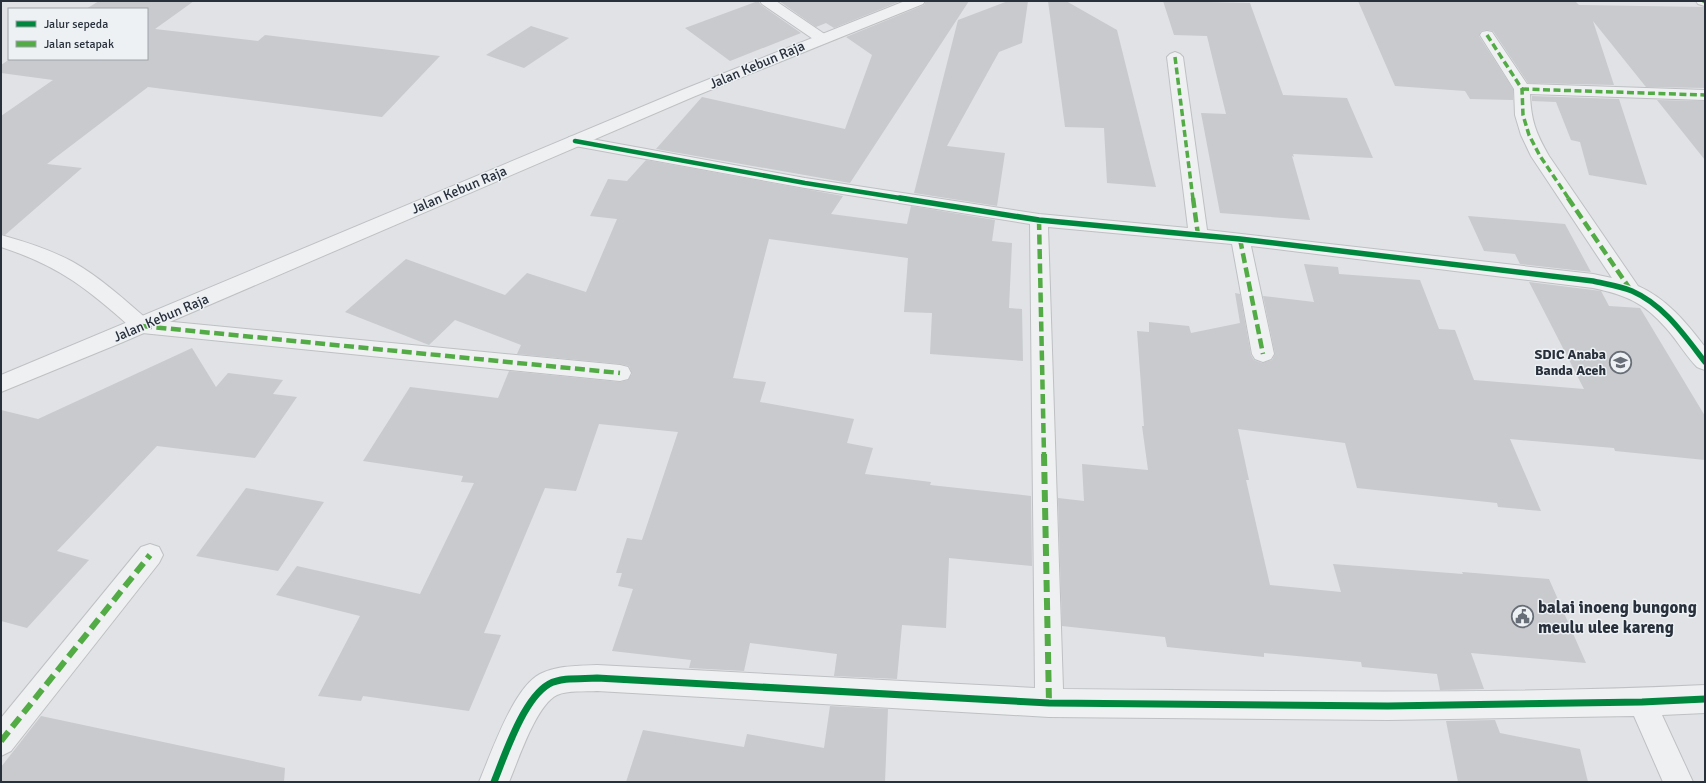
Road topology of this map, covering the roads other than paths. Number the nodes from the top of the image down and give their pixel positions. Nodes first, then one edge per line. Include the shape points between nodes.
1 (767, 1) edge
2 (918, 1) edge
3 (1487, 35) dead end
4 (821, 38) junction
5 (1175, 57) dead end
6 (1522, 89) junction
7 (1705, 95) edge
8 (575, 141) junction
9 (1039, 220) junction
10 (1198, 236) junction
11 (1240, 239) junction
12 (1, 241) edge
13 (1631, 291) junction
14 (142, 326) junction
15 (1263, 354) dead end
16 (1705, 362) edge
17 (620, 373) dead end
18 (1, 384) edge
19 (150, 556) dead end
20 (1705, 699) edge
21 (1642, 702) junction
22 (1049, 703) junction
23 (1, 741) edge
24 (494, 782) edge
25 (1678, 782) edge

1 - 4 street
2 - 4 street, Jalan Kebun Raja
3 - 6 street
4 - 8 street, Jalan Kebun Raja
5 - 10 street
6 - 7 street
6 - 13 street via 1523,115 1529,135 1540,156
8 - 9 street via 805,183
8 - 14 street, Jalan Kebun Raja
9 - 10 street
9 - 22 street
10 - 11 street
11 - 13 street via 1593,281
11 - 15 street
12 - 14 street via 33,251 67,267 95,286
13 - 16 street via 1649,300 1666,314
14 - 17 street
14 - 18 street, Jalan Kebun Raja
19 - 23 street
20 - 21 street
21 - 22 street via 1388,706
21 - 25 street
22 - 24 street via 597,678 559,680 547,685 526,710

